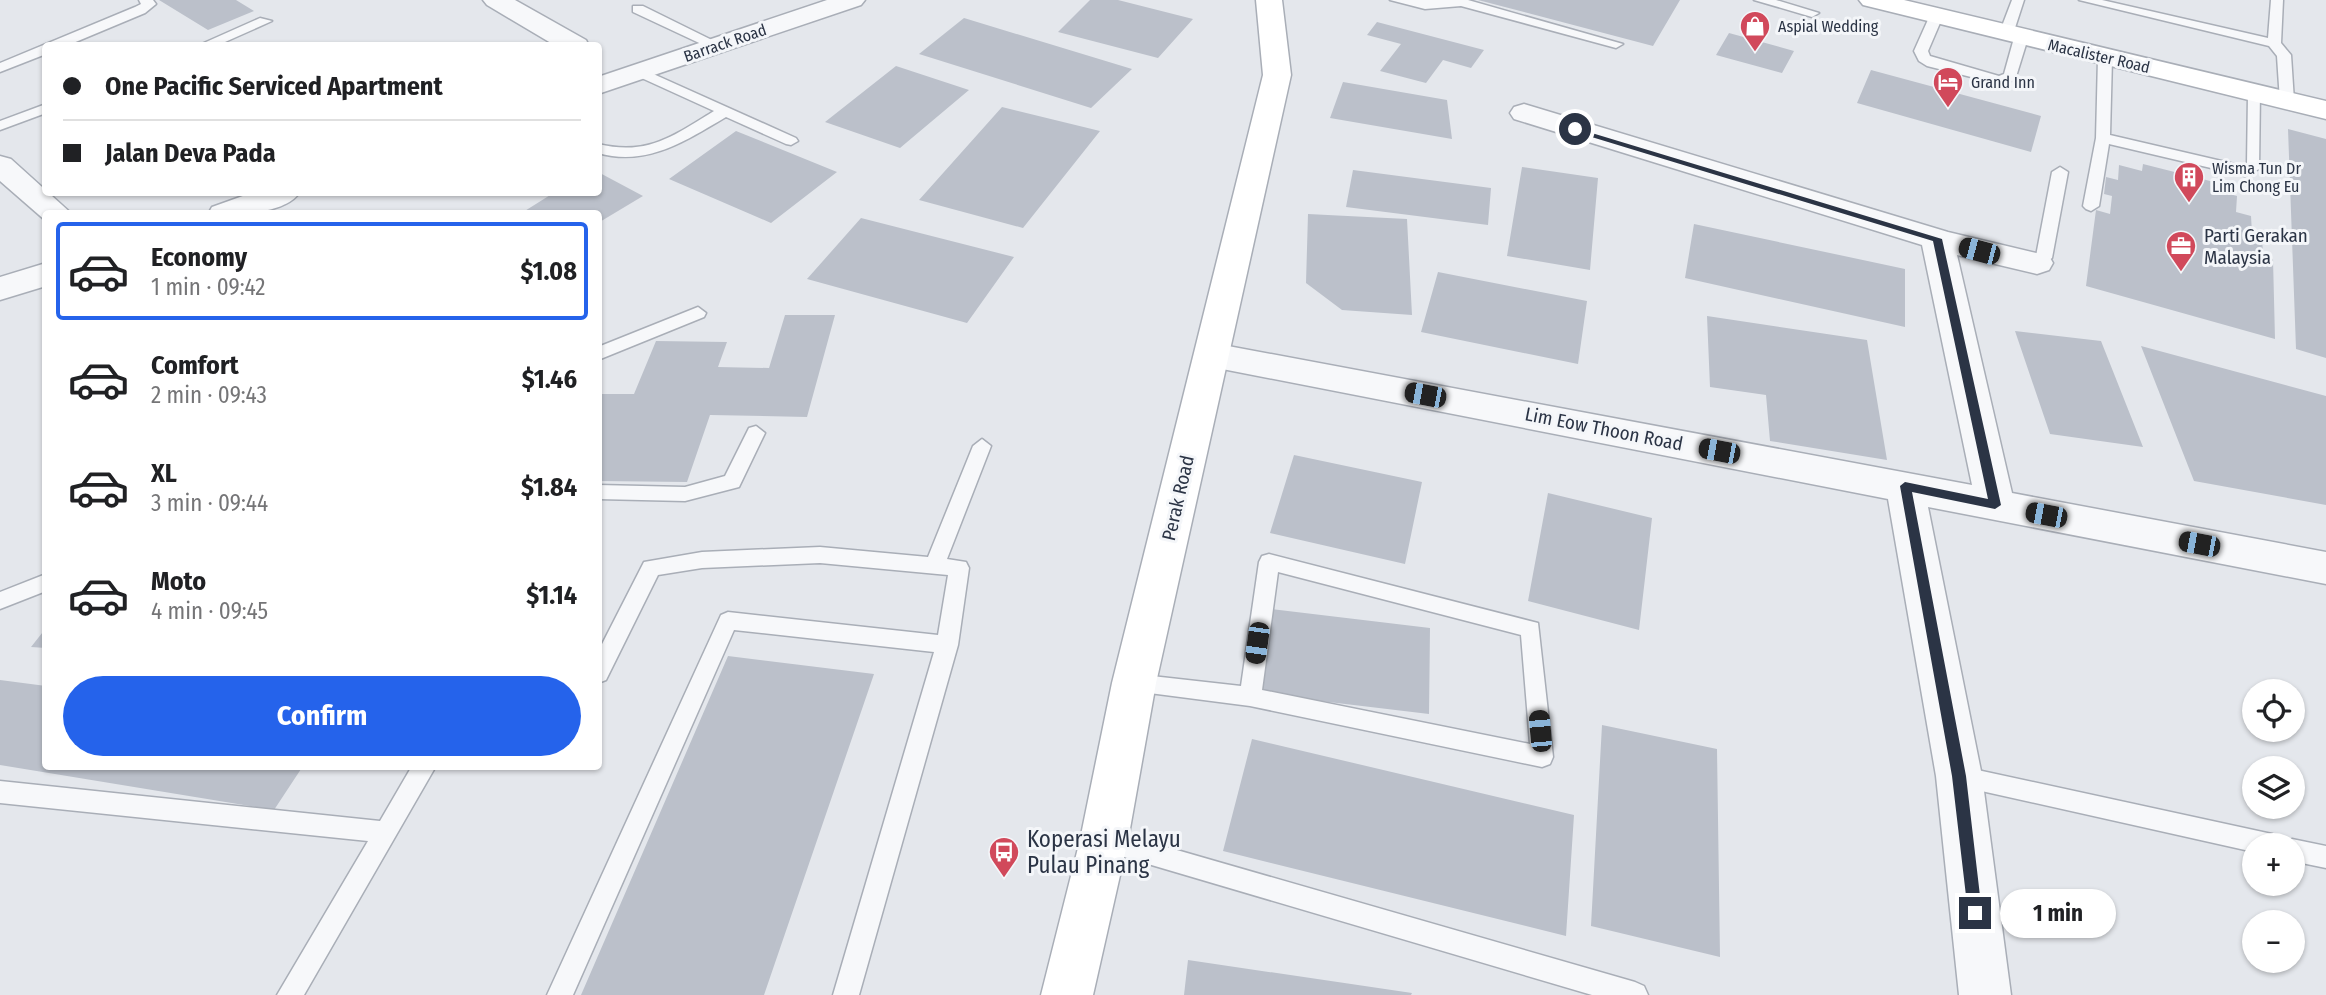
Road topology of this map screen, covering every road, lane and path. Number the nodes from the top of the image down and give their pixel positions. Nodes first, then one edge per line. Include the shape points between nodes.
1 (145, 0) edge
2 (496, 0) edge
3 (852, 0) edge
4 (1269, 0) edge
5 (1396, 0) edge
6 (1760, 0) edge
7 (1820, 0) edge
8 (2018, 0) edge
9 (2085, 0) edge
10 (2277, 0) edge
11 (1462, 1) edge
12 (1889, 2) edge
13 (638, 9) dead end
14 (1936, 16) junction
15 (265, 21) dead end
16 (2013, 36) junction
17 (63, 42) edge
18 (214, 42) edge
19 (569, 42) edge
20 (2274, 43) junction
21 (1616, 44) dead end
22 (717, 46) junction
23 (42, 51) edge
24 (2105, 58) junction
25 (602, 60) edge
26 (0, 68) edge
27 (635, 74) junction
28 (602, 85) edge
29 (2255, 94) junction
30 (2287, 101) junction
31 (42, 110) edge
32 (2326, 110) edge
33 (723, 112) junction
34 (1524, 113) dead end
35 (0, 126) edge
36 (2104, 138) junction
37 (791, 141) dead end
38 (602, 149) edge
39 (0, 165) edge
40 (2060, 172) dead end
41 (274, 196) edge
42 (2091, 206) dead end
43 (52, 210) edge
44 (234, 210) edge
45 (1937, 239) junction
46 (2037, 263) joint
47 (42, 275) edge
48 (0, 289) edge
49 (698, 313) dead end
50 (602, 352) edge
51 (1212, 355) junction
52 (755, 433) dead end
53 (982, 446) dead end
54 (1905, 486) junction
55 (602, 492) edge
56 (1995, 505) junction
57 (933, 566) junction
58 (2326, 568) edge
59 (42, 584) edge
60 (0, 601) edge
61 (947, 645) junction
62 (602, 666) edge
63 (1134, 683) junction
64 (1250, 696) junction
65 (423, 770) edge
66 (1959, 776) junction
67 (0, 792) edge
68 (385, 832) junction
69 (2242, 838) edge
70 (1104, 840) junction
71 (2305, 853) edge
72 (2326, 857) edge
73 (290, 995) edge
74 (560, 995) edge
75 (846, 995) edge
76 (1067, 995) edge
77 (1635, 995) edge
78 (1985, 995) edge

1 - 17 lane via 149,4 140,10
2 - 19 street
3 - 22 street, Barrack Road
4 - 51 main road, Perak Road via 1278,75
5 - 11 lane via 1426,5
6 - 7 lane via 1810,16
8 - 16 lane
9 - 20 lane
10 - 20 lane
11 - 21 lane
12 - 14 main road, Macalister Road
13 - 22 lane
14 - 16 main road, Macalister Road
14 - 16 lane via 1921,51 1932,63 1999,80 2010,77
15 - 18 lane
16 - 24 main road, Macalister Road
20 - 30 lane via 2284,55
22 - 27 street, Barrack Road
23 - 26 lane
24 - 29 main road, Macalister Road
24 - 36 lane
25 - 27 street
27 - 28 street, Barrack Road
27 - 33 lane
29 - 30 main road, Macalister Road
29 - 36 lane via 2253,166 2245,171
30 - 32 main road, Macalister Road
31 - 35 lane
33 - 37 lane
33 - 38 lane via 662,148 637,155
34 - 45 street
36 - 42 lane
39 - 43 street
40 - 46 lane via 2044,258
41 - 44 street
45 - 46 street
45 - 56 street
47 - 48 street
49 - 50 lane
51 - 54 street, Lim Eow Thoon Road
51 - 63 main road, Perak Road
52 - 55 lane via 732,482 685,494
53 - 57 lane
54 - 56 street, Lim Eow Thoon Road
54 - 66 street
56 - 58 street, Lim Eow Thoon Road
57 - 61 lane via 959,568
57 - 62 lane via 820,555 702,560 651,568
59 - 60 lane
61 - 74 lane via 728,621
61 - 75 lane
63 - 64 lane
63 - 70 main road, Perak Road
64 - 64 lane via 1269,562 1531,629 1542,757
65 - 68 lane
66 - 69 lane
66 - 78 street
67 - 68 lane
68 - 73 lane
70 - 76 main road, Perak Road
70 - 77 lane
71 - 72 lane

